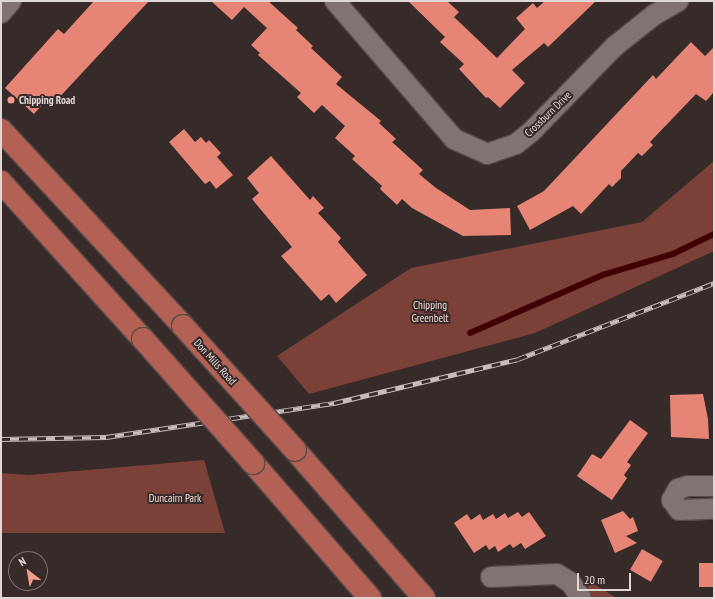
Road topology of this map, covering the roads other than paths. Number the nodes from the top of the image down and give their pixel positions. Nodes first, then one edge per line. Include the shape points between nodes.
1 (12, 1) edge
2 (335, 1) edge
3 (678, 1) edge
4 (1, 12) edge
5 (1, 130) edge
6 (1, 182) edge
7 (714, 486) edge
8 (714, 509) edge
9 (491, 577) dead end
10 (370, 598) edge
11 (424, 598) edge
12 (581, 598) edge

1 - 4 street
2 - 3 street, Crossburn Drive via 450,135 472,149 487,154 516,144 531,132 615,46 654,15
5 - 11 main road, Don Mills Road, bridge via 183,326
6 - 10 main road, bridge via 253,463
7 - 8 street via 688,486 678,489 672,500 679,510
9 - 12 street via 557,574 570,582

